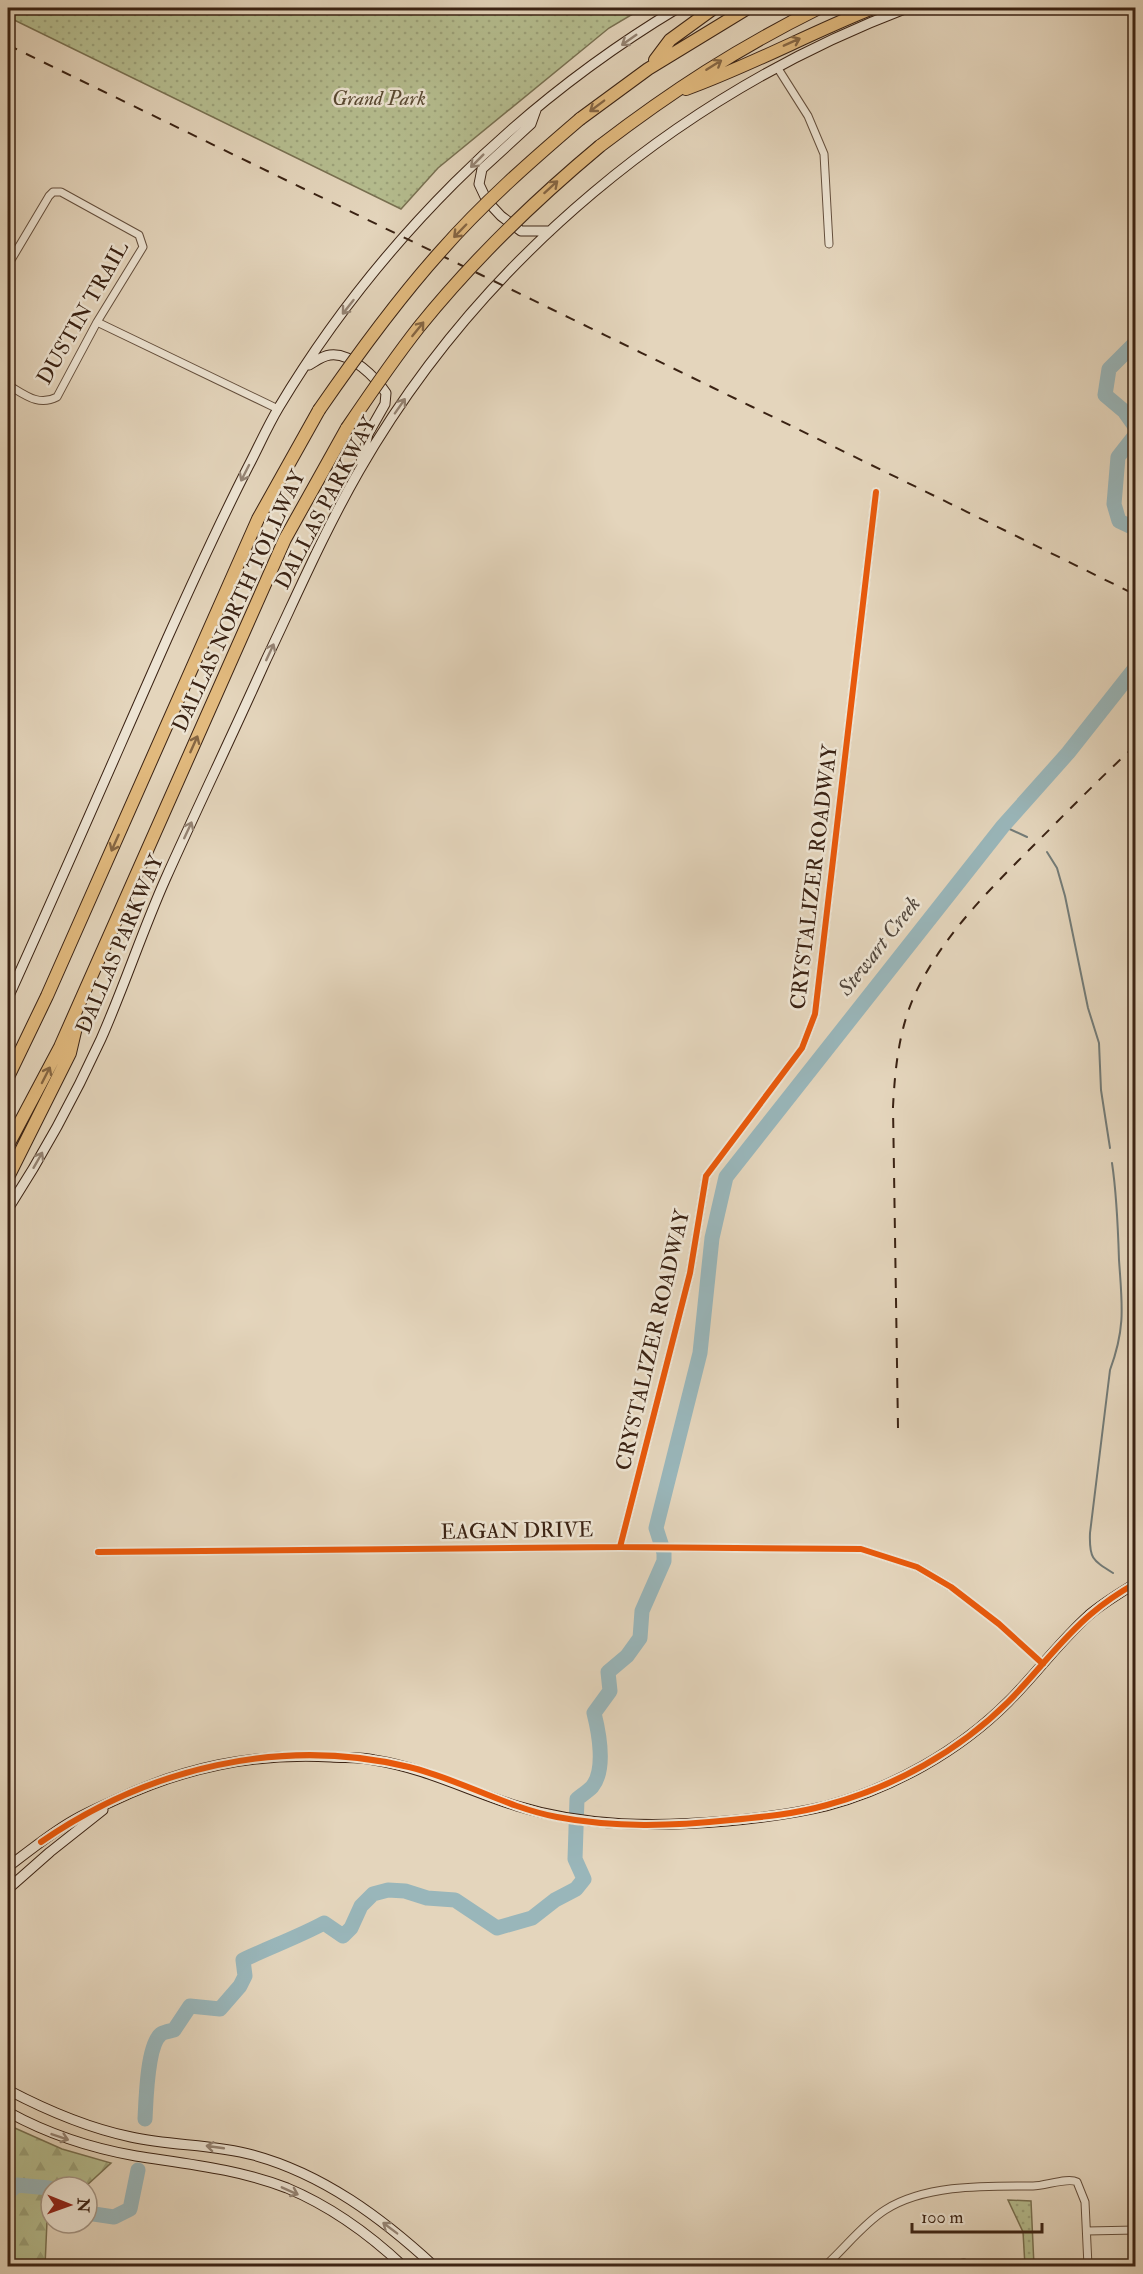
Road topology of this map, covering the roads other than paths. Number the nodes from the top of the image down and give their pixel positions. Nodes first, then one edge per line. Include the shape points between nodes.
1 (678, 8) edge
2 (714, 8) edge
3 (748, 8) edge
4 (819, 8) edge
5 (873, 8) edge
6 (907, 8) edge
7 (777, 67) junction
8 (648, 69) junction
9 (665, 97) junction
10 (537, 108) junction
11 (550, 231) junction
12 (829, 244) dead end
13 (8, 265) edge
14 (97, 322) junction
15 (305, 368) junction
16 (8, 385) edge
17 (278, 409) junction
18 (359, 471) junction
19 (876, 492) dead end
20 (83, 996) junction
21 (8, 998) edge
22 (19, 1055) junction
23 (8, 1068) edge
24 (8, 1077) edge
25 (8, 1145) edge
26 (8, 1177) edge
27 (8, 1209) edge
28 (620, 1547) junction
29 (98, 1552) dead end
30 (1136, 1583) edge
31 (1043, 1664) junction
32 (116, 1800) junction
33 (8, 1867) edge
34 (8, 1889) edge
35 (8, 2090) edge
36 (31, 2102) junction
37 (8, 2112) edge
38 (21, 2119) junction
39 (350, 2199) junction
40 (336, 2215) junction
41 (1136, 2229) edge
42 (1087, 2231) junction
43 (403, 2266) edge
44 (434, 2266) edge
45 (825, 2266) edge
46 (945, 2266) edge
47 (967, 2266) edge
48 (1088, 2266) edge

1 -> 10 main road
2 - 8 highway via 670,40
3 - 8 highway, DALLAS NORTH TOLLWAY
9 -> 4 highway, DALLAS NORTH TOLLWAY via 767,34
9 -> 5 highway via 720,77
6 - 7 main road, DALLAS PARKWAY
7 - 11 main road, DALLAS PARKWAY via 659,141
7 - 12 street via 808,116 824,154
8 -> 22 highway, DALLAS NORTH TOLLWAY, bridge via 532,160 442,250 362,348 319,410 258,519
20 -> 9 highway, DALLAS NORTH TOLLWAY, bridge via 285,539 347,428 389,366 502,234 600,146
10 - 11 main road via 531,124 482,170 479,184 487,201 521,231
10 -> 15 main road via 494,144 404,238
18 -> 11 main road, DALLAS PARKWAY via 396,412 454,334
13 - 14 street, DUSTIN TRAIL via 53,192 61,192 139,235 143,247
14 - 16 street, DUSTIN TRAIL via 57,397 33,400
14 - 17 street
15 - 17 main road
15 - 18 main road via 332,354 374,376 386,393 385,404 368,434
17 -> 21 main road via 213,537
27 -> 18 main road, DALLAS PARKWAY via 54,1133 97,1047 164,883 323,538
19 - 28 street, CRYSTALIZER ROADWAY via 815,1014 802,1048 706,1176 690,1273
25 -> 20 highway, DALLAS NORTH TOLLWAY
20 - 26 highway via 70,1053
22 - 23 highway
22 - 24 highway, DALLAS NORTH TOLLWAY
28 - 29 street, EAGAN DRIVE
28 - 31 street, EAGAN DRIVE via 848,1548 875,1553 917,1567 959,1593
30 - 31 main road via 1090,1615
31 - 32 main road via 1008,1702 965,1738 912,1772 857,1796 766,1817 658,1825 612,1824 515,1806 411,1767 371,1759 308,1756 222,1763 158,1781
32 - 33 main road via 74,1820
32 - 34 main road
35 - 36 main road
36 - 38 main road
39 -> 36 main road via 255,2155 218,2146 131,2138
37 - 38 main road
38 -> 40 main road via 89,2145 249,2176 287,2189
39 - 40 main road
44 -> 39 main road via 401,2235
40 - 43 main road
41 - 42 street
42 - 45 street via 1085,2202 1077,2182 1071,2179 1044,2186 967,2187 915,2198 885,2210
42 - 48 street
46 - 47 street

